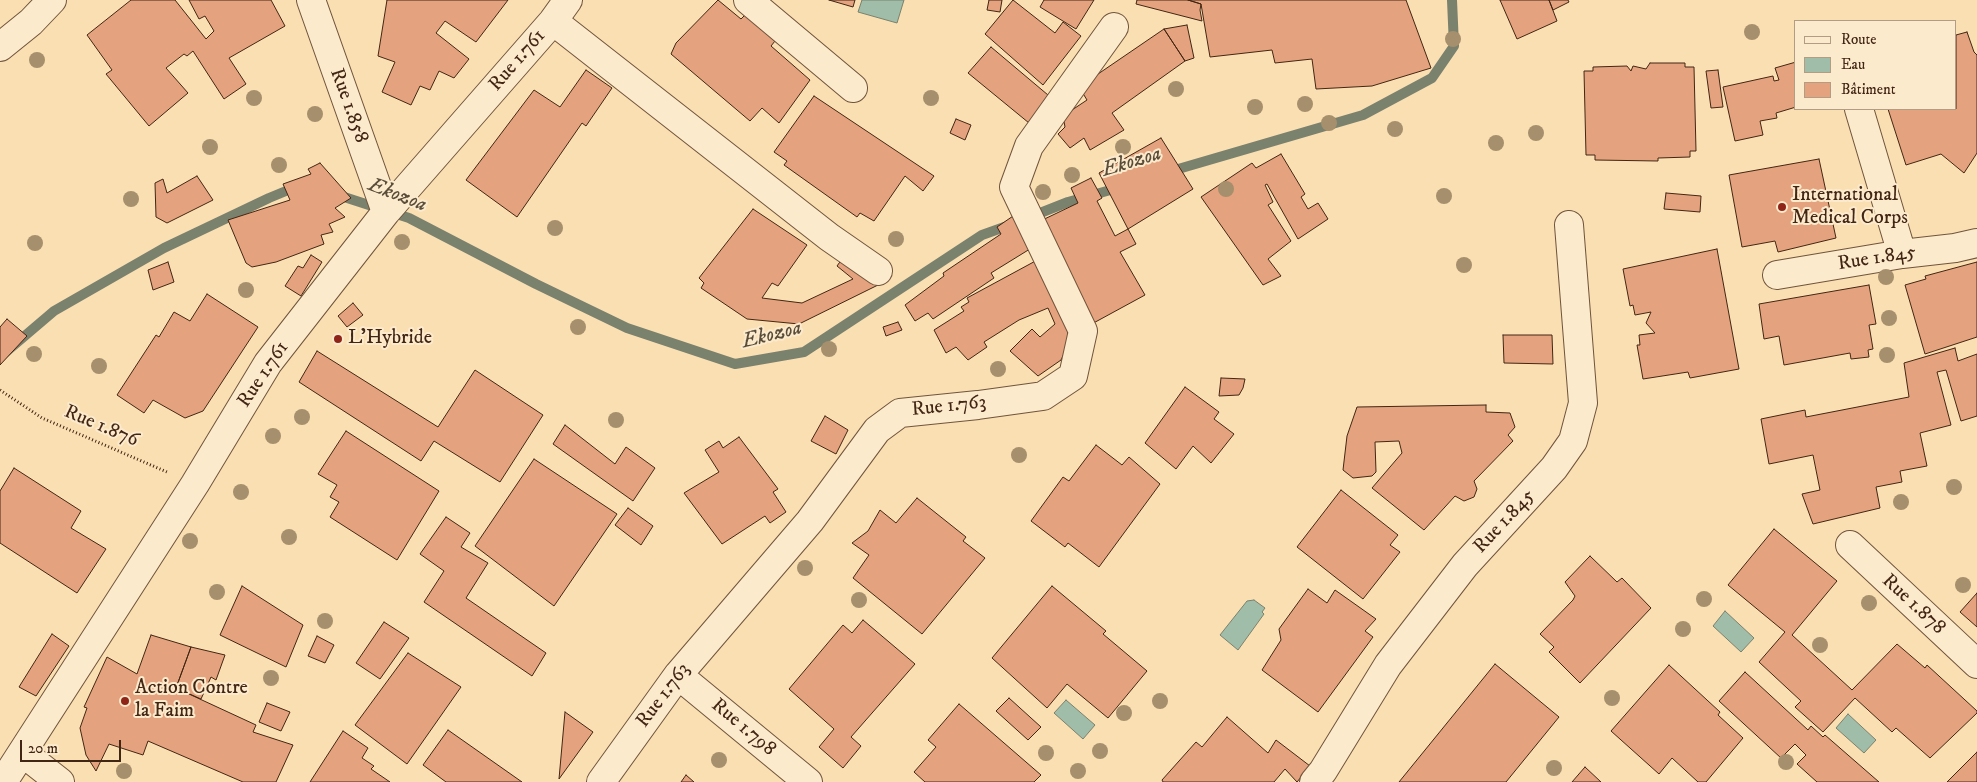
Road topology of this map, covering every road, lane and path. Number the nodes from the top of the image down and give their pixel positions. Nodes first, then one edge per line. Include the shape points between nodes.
1 (52, 0) edge
2 (311, 0) edge
3 (748, 0) edge
4 (564, 6) edge
5 (1114, 26) dead end
6 (0, 47) edge
7 (853, 88) dead end
8 (1859, 110) edge
9 (386, 212) junction
10 (1568, 225) dead end
11 (1977, 243) edge
12 (1902, 254) junction
13 (878, 271) dead end
14 (1777, 276) dead end
15 (0, 390) edge
16 (195, 484) junction
17 (1850, 545) dead end
18 (1977, 664) edge
19 (678, 675) junction
20 (23, 753) junction
21 (3, 782) edge
22 (60, 782) edge
23 (602, 782) edge
24 (808, 782) edge
25 (1314, 782) edge

1 - 6 street
2 - 9 street, Rue 1.858
3 - 7 street
4 - 9 street, Rue 1.761
4 - 13 street via 829,237
5 - 19 street, Rue 1.763 via 1029,146 1014,187 1083,331 1073,376 1043,396 900,413 877,430 810,521
8 - 12 street
9 - 16 street, Rue 1.761 via 268,363
10 - 25 street, Rue 1.845 via 1583,402 1573,441 1554,468 1464,565 1388,665
11 - 12 street, Rue 1.845
12 - 14 street, Rue 1.845
15 - 16 path, Rue 1.876 via 42,418
16 - 20 street, Rue 1.761
17 - 18 street, Rue 1.878
19 - 23 street, Rue 1.763
19 - 24 street, Rue 1.798
20 - 21 street, Rue 1.761
20 - 22 street

